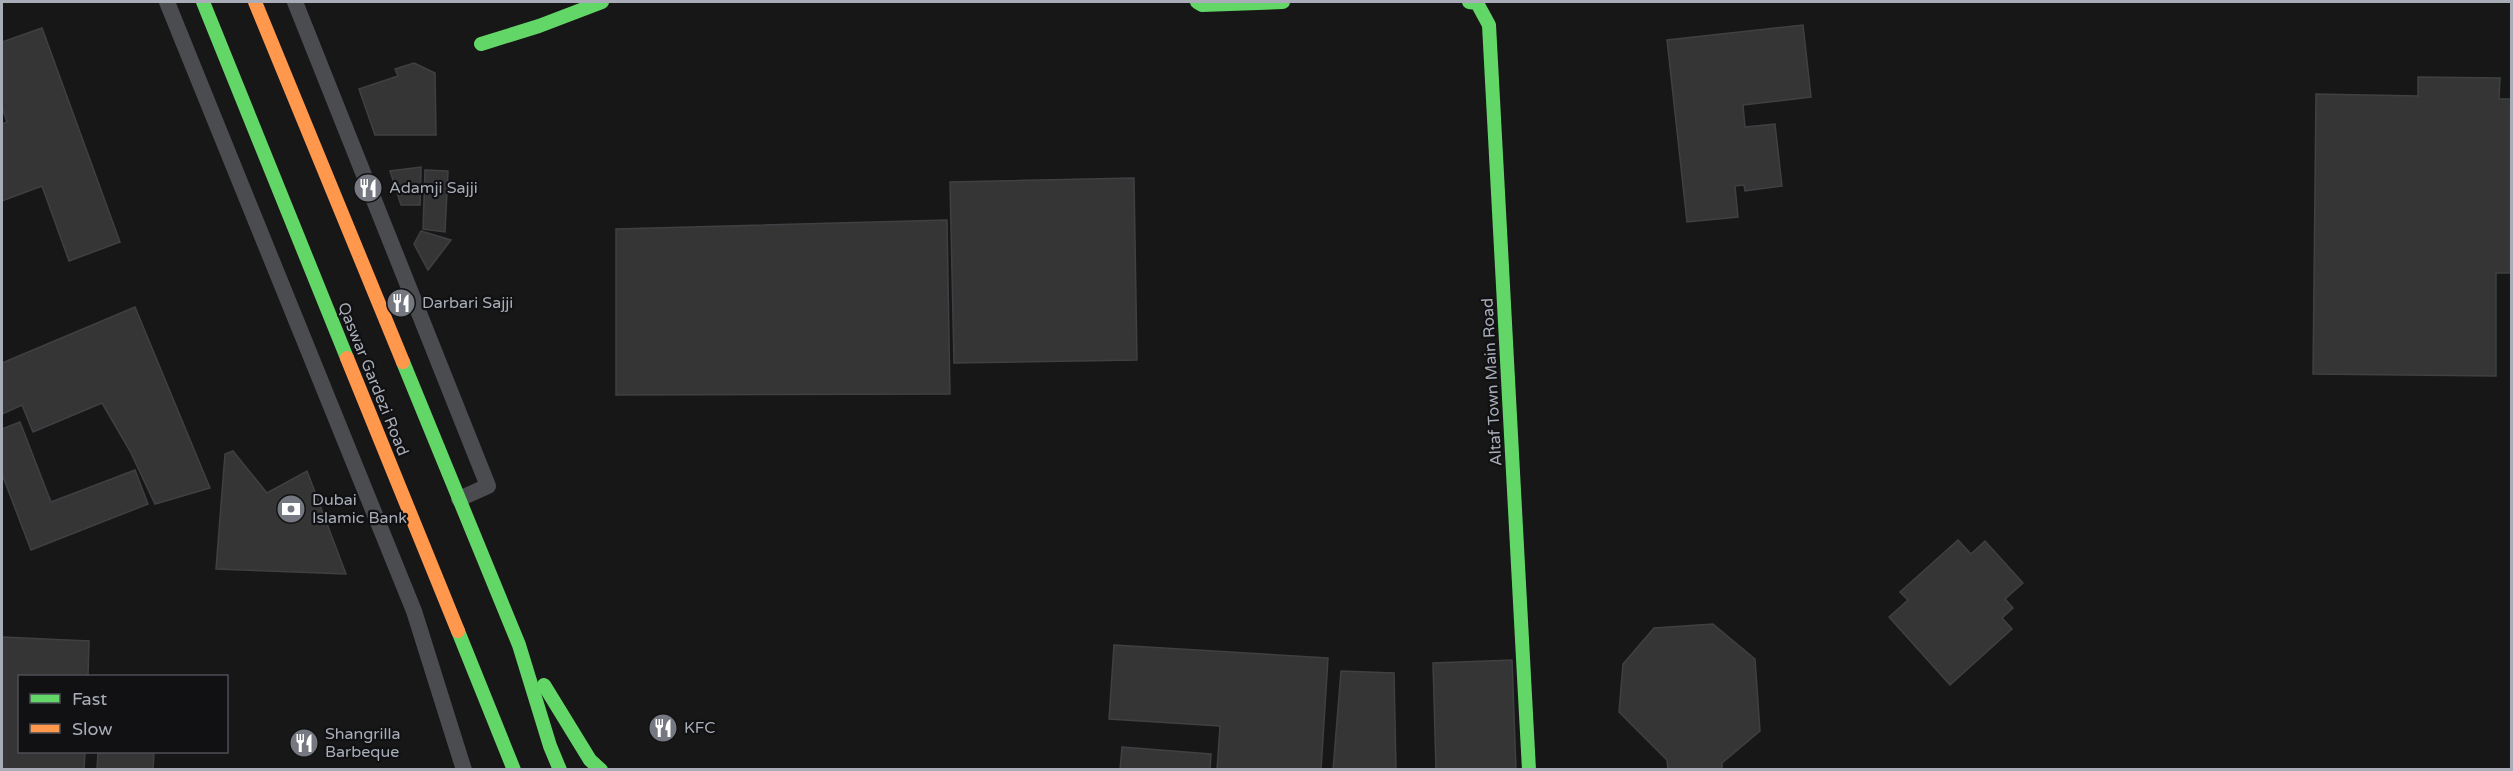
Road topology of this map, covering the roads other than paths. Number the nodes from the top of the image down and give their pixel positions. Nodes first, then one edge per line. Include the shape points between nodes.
1 (167, 2) edge
2 (203, 2) edge
3 (255, 2) edge
4 (295, 2) edge
5 (602, 2) edge
6 (1197, 2) edge
7 (1284, 2) edge
8 (1469, 2) edge
9 (481, 44) dead end
10 (459, 499) junction
11 (519, 645) junction
12 (464, 770) edge
13 (513, 770) edge
14 (560, 770) edge
15 (602, 770) edge
16 (1529, 770) edge

1 - 12 lane via 414,611
2 - 13 main road, Qaswar Gardezi Road
3 - 10 main road
4 - 10 lane via 488,486
5 - 9 main road
6 - 7 main road
8 - 16 main road, Altaf Town Main Road via 1478,3 1489,25
10 - 11 main road
11 - 14 main road
11 - 15 main road via 590,760

